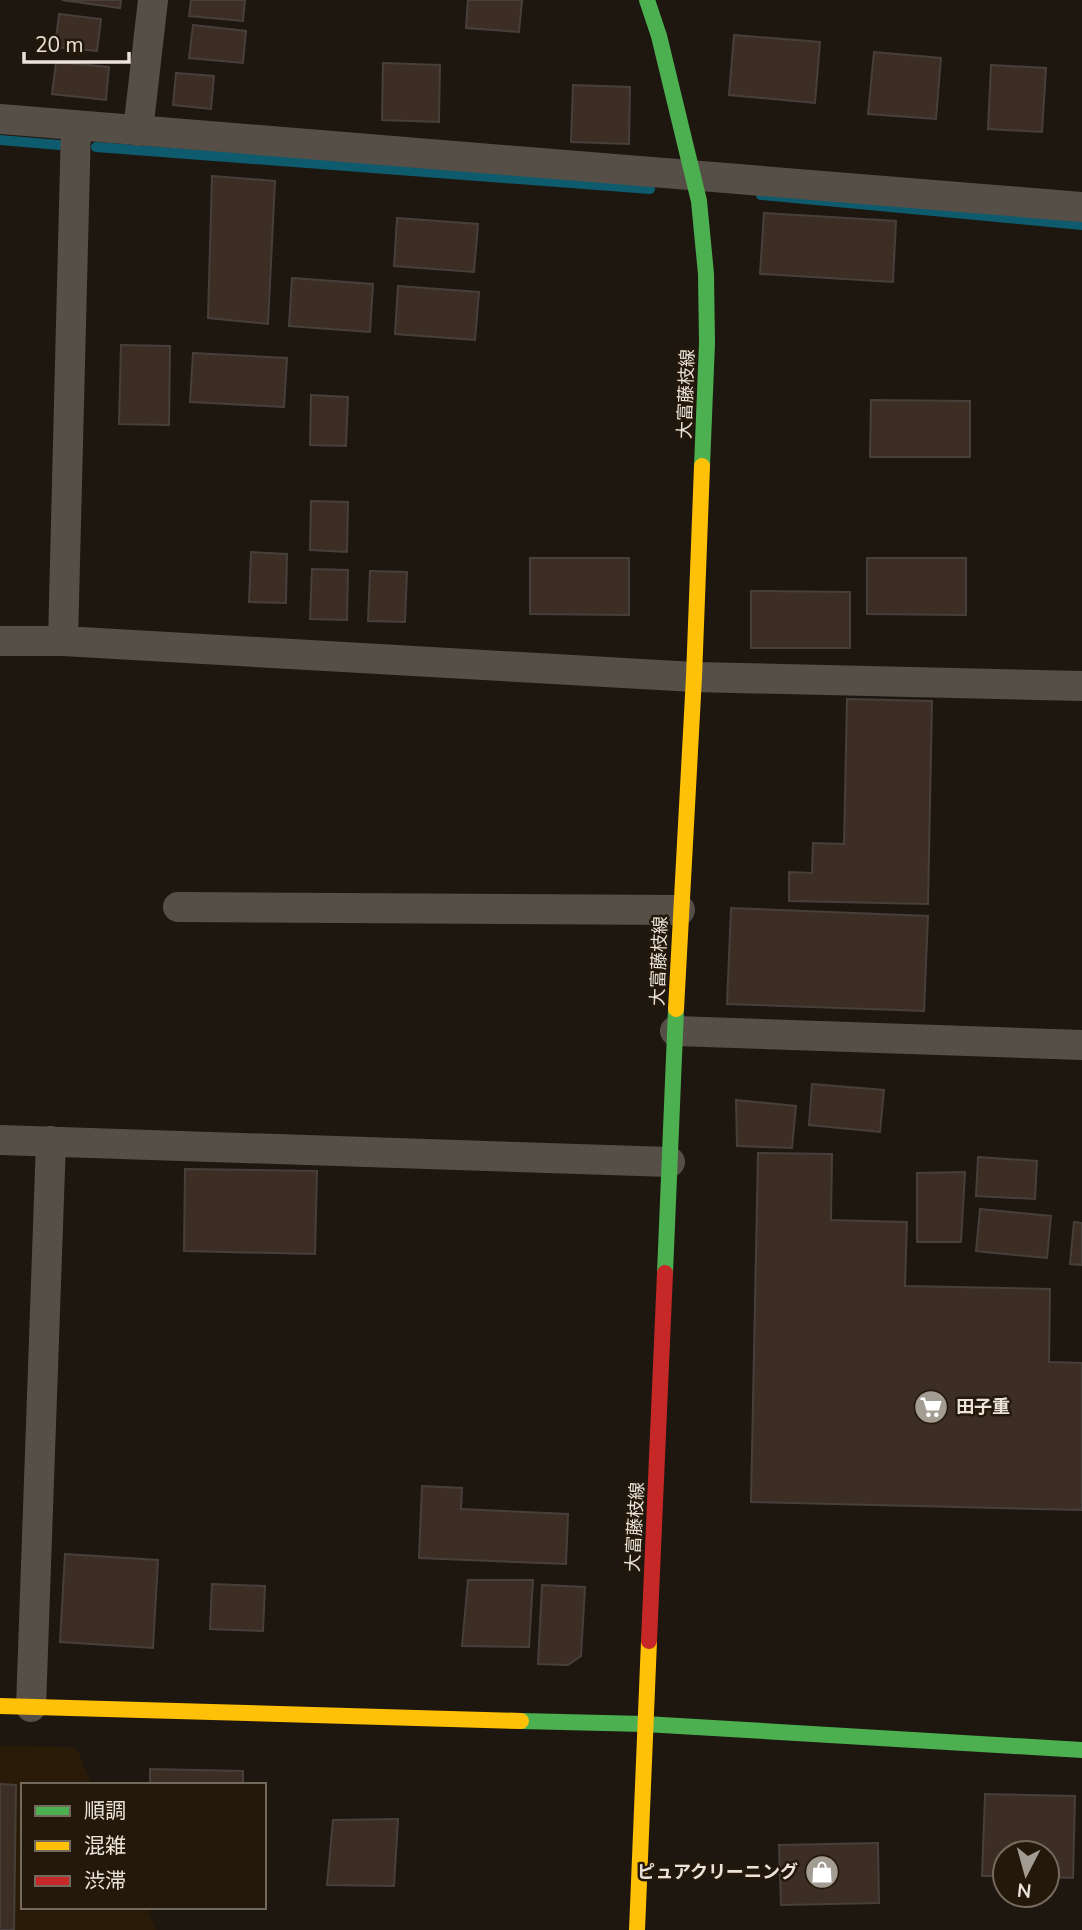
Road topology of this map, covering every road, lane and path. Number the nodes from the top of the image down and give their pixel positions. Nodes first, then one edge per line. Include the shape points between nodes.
1 (153, 0) edge
2 (647, 0) edge
3 (0, 119) edge
4 (76, 126) junction
5 (138, 131) junction
6 (695, 177) junction
7 (1082, 207) edge
8 (0, 641) edge
9 (63, 641) junction
10 (694, 677) junction
11 (1082, 686) edge
12 (178, 907) dead end
13 (680, 910) junction
14 (675, 1031) junction
15 (1082, 1045) edge
16 (0, 1140) edge
17 (51, 1141) junction
18 (670, 1162) junction
19 (0, 1706) edge
20 (31, 1707) junction
21 (645, 1724) junction
22 (1082, 1750) edge
23 (637, 1930) edge

1 - 5 street
2 - 6 main road, 大富藤枝線
3 - 4 street
4 - 5 street
4 - 9 street
5 - 6 street
6 - 7 street
6 - 10 main road, 大富藤枝線 via 706,274 707,343
8 - 9 street
9 - 10 street
10 - 11 street
10 - 13 main road, 大富藤枝線
12 - 13 street
13 - 14 main road, 大富藤枝線
14 - 15 street
14 - 18 main road, 大富藤枝線
16 - 17 street
17 - 18 street
17 - 20 street
18 - 21 main road, 大富藤枝線
19 - 20 main road
20 - 21 main road
21 - 22 main road
21 - 23 main road, 大富藤枝線

